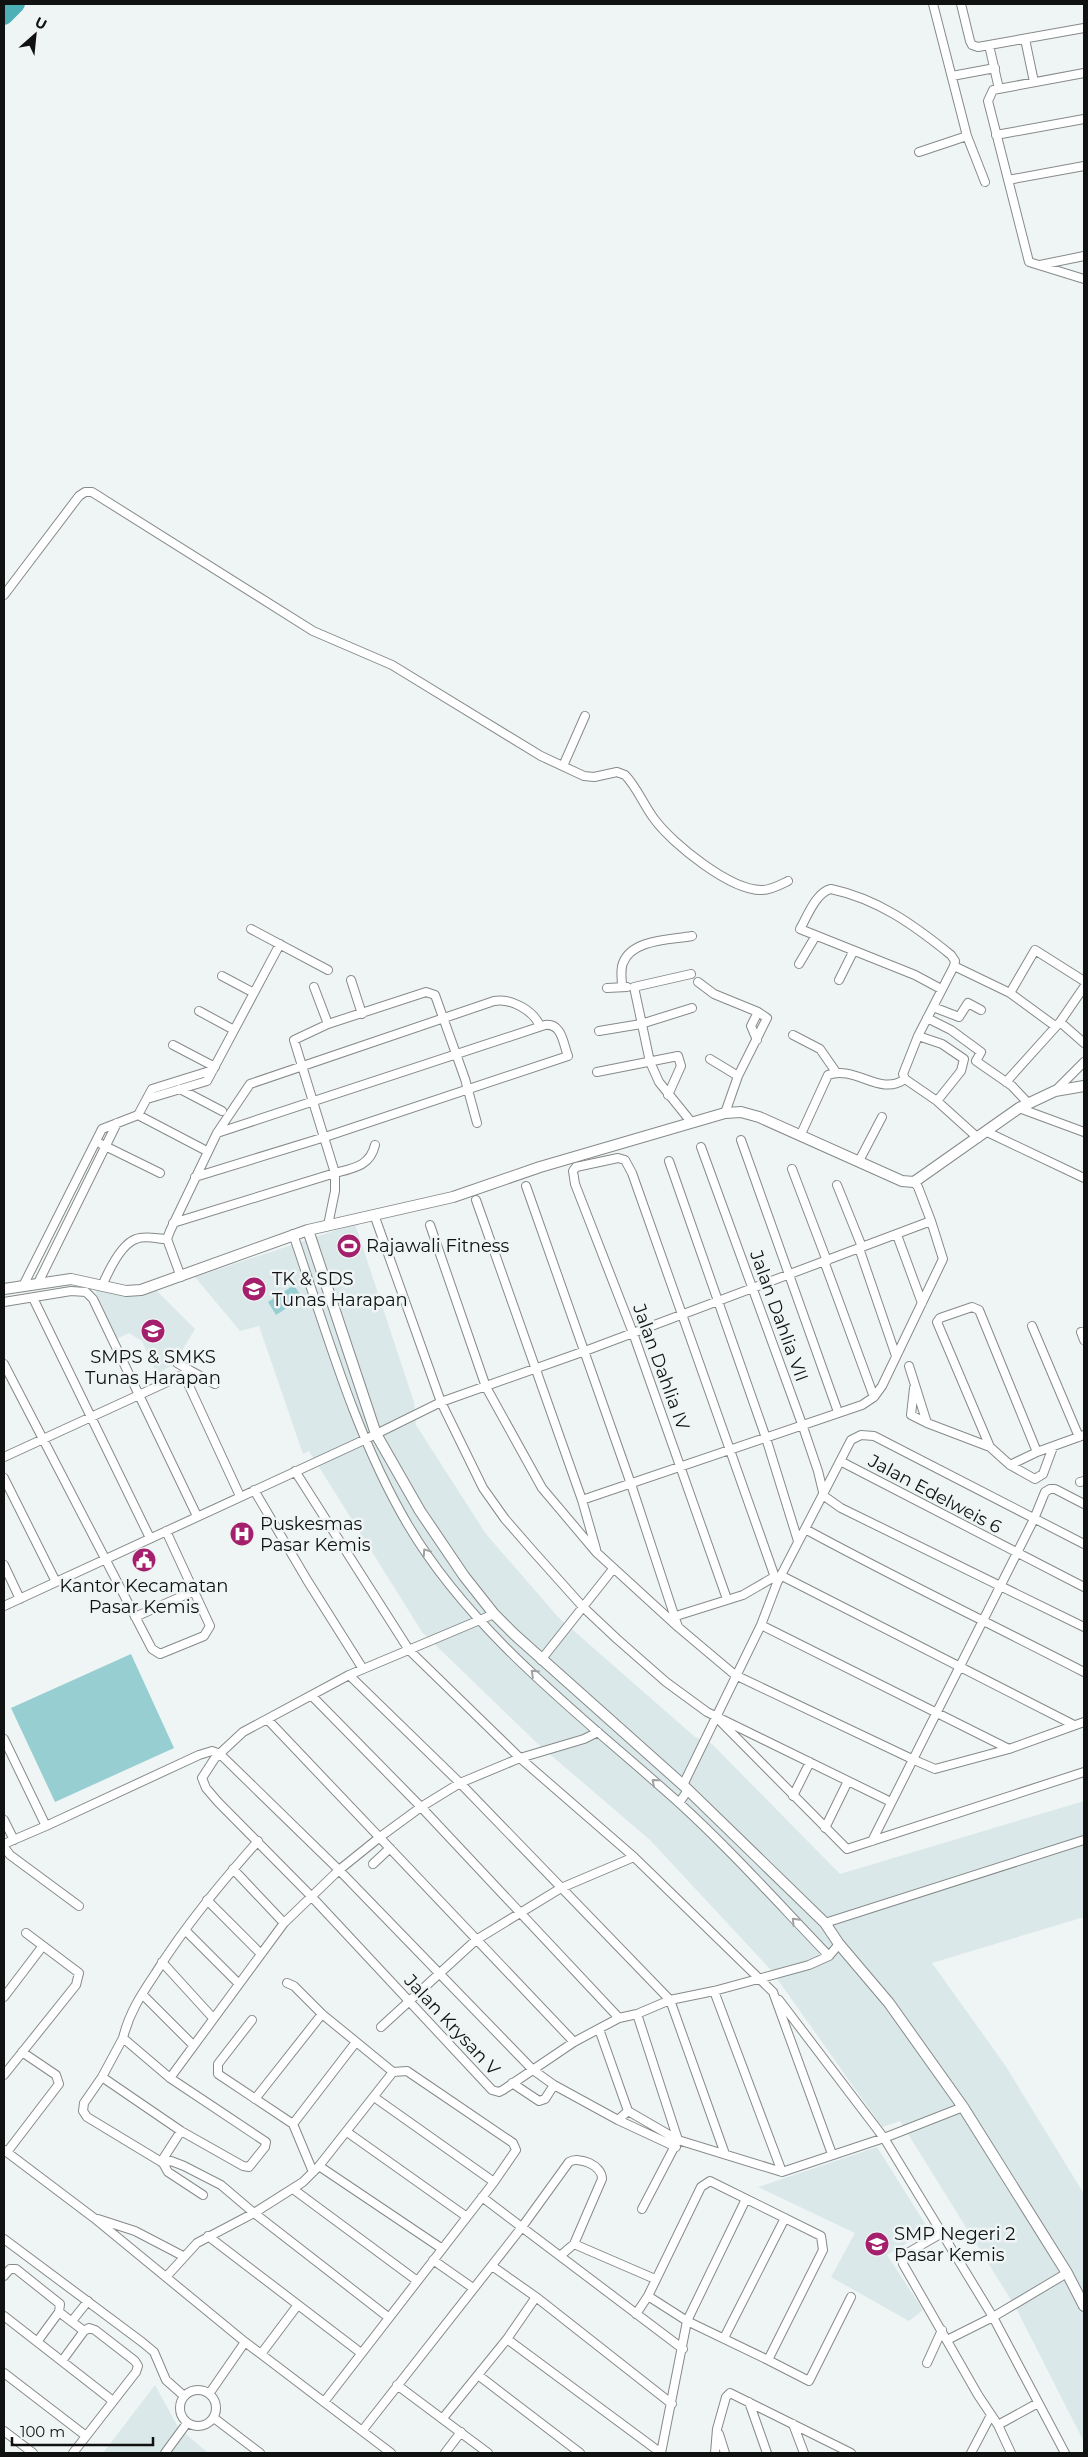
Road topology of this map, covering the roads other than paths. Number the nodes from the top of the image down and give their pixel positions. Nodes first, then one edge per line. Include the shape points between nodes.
1 (934, 4) edge
2 (961, 4) edge
3 (1084, 28) edge
4 (1025, 39) junction
5 (990, 45) junction
6 (995, 68) junction
7 (1084, 74) edge
8 (952, 76) junction
9 (1034, 82) junction
10 (999, 89) junction
11 (1084, 119) edge
12 (996, 135) junction
13 (967, 136) junction
14 (919, 152) dead end
15 (1084, 166) edge
16 (1008, 180) junction
17 (986, 182) dead end
18 (1084, 256) edge
19 (1036, 265) junction
20 (1084, 279) edge
21 (4, 595) edge
22 (585, 716) dead end
23 (563, 766) junction
24 (788, 881) dead end
25 (251, 929) dead end
26 (692, 936) dead end
27 (815, 937) junction
28 (280, 944) junction
29 (852, 952) junction
30 (799, 964) dead end
31 (954, 966) junction
32 (328, 970) dead end
33 (691, 974) dead end
34 (222, 976) dead end
35 (352, 980) dead end
36 (839, 980) dead end
37 (1084, 981) edge
38 (698, 982) dead end
39 (622, 986) junction
40 (314, 987) dead end
41 (634, 987) junction
42 (1084, 987) edge
43 (607, 988) dead end
44 (941, 990) junction
45 (1010, 992) junction
46 (254, 993) junction
47 (933, 1006) junction
48 (692, 1008) dead end
49 (980, 1010) dead end
50 (200, 1011) dead end
51 (758, 1012) junction
52 (362, 1014) junction
53 (959, 1017) junction
54 (927, 1018) junction
55 (444, 1019) junction
56 (328, 1024) junction
57 (641, 1024) junction
58 (1057, 1024) junction
59 (540, 1026) junction
60 (234, 1030) junction
61 (952, 1030) junction
62 (599, 1031) dead end
63 (793, 1035) dead end
64 (918, 1036) junction
65 (757, 1040) junction
66 (1084, 1043) edge
67 (173, 1045) dead end
68 (455, 1054) junction
69 (710, 1059) dead end
70 (650, 1062) junction
71 (1084, 1062) edge
72 (302, 1066) junction
73 (214, 1068) junction
74 (597, 1072) dead end
75 (836, 1072) junction
76 (738, 1076) junction
77 (905, 1079) junction
78 (1006, 1082) junction
79 (1084, 1086) edge
80 (180, 1089) junction
81 (468, 1089) junction
82 (1055, 1091) junction
83 (668, 1095) junction
84 (147, 1099) junction
85 (937, 1101) junction
86 (312, 1103) junction
87 (1024, 1106) junction
88 (222, 1110) dead end
89 (725, 1113) junction
90 (138, 1115) junction
91 (882, 1117) dead end
92 (117, 1123) junction
93 (478, 1123) dead end
94 (692, 1123) junction
95 (987, 1132) junction
96 (1084, 1132) edge
97 (217, 1133) junction
98 (801, 1134) junction
99 (325, 1137) junction
100 (978, 1138) junction
101 (740, 1140) dead end
102 (96, 1141) junction
103 (374, 1145) dead end
104 (106, 1146) junction
105 (701, 1147) dead end
106 (203, 1148) dead end
107 (668, 1161) dead end
108 (859, 1161) junction
109 (792, 1169) dead end
110 (160, 1173) dead end
111 (335, 1173) junction
112 (195, 1177) junction
113 (1084, 1178) edge
114 (838, 1184) dead end
115 (526, 1186) dead end
116 (917, 1187) junction
117 (476, 1200) dead end
118 (376, 1220) dead end
119 (931, 1221) junction
120 (174, 1223) junction
121 (328, 1225) junction
122 (430, 1225) dead end
123 (308, 1230) junction
124 (293, 1234) junction
125 (897, 1235) junction
126 (167, 1239) junction
127 (861, 1248) junction
128 (826, 1261) junction
129 (788, 1274) junction
130 (181, 1277) junction
131 (38, 1283) junction
132 (23, 1286) junction
133 (102, 1286) junction
134 (753, 1288) junction
135 (4, 1289) edge
136 (33, 1298) junction
137 (4, 1302) edge
138 (718, 1302) junction
139 (922, 1302) junction
140 (681, 1314) junction
141 (1032, 1326) dead end
142 (1080, 1332) dead end
143 (633, 1333) junction
144 (1084, 1340) edge
145 (585, 1351) junction
146 (896, 1356) junction
147 (177, 1363) dead end
148 (4, 1364) edge
149 (909, 1366) dead end
150 (535, 1368) junction
151 (188, 1373) junction
152 (215, 1384) dead end
153 (914, 1384) junction
154 (486, 1387) junction
155 (139, 1395) junction
156 (874, 1397) junction
157 (441, 1402) junction
158 (838, 1412) junction
159 (92, 1416) junction
160 (927, 1423) junction
161 (802, 1424) junction
162 (376, 1434) junction
163 (1081, 1436) edge
164 (44, 1438) junction
165 (766, 1438) junction
166 (364, 1440) junction
167 (990, 1447) junction
168 (1053, 1447) junction
169 (729, 1449) junction
170 (1037, 1452) junction
171 (4, 1457) edge
172 (840, 1461) junction
173 (1010, 1465) junction
174 (680, 1466) junction
175 (295, 1471) junction
176 (4, 1478) edge
177 (631, 1484) junction
178 (254, 1490) junction
179 (240, 1496) junction
180 (824, 1496) junction
181 (582, 1500) junction
182 (1084, 1504) edge
183 (197, 1516) junction
184 (1034, 1519) junction
185 (805, 1529) junction
186 (166, 1531) junction
187 (150, 1538) junction
188 (798, 1541) junction
189 (1084, 1544) edge
190 (596, 1552) junction
191 (1017, 1554) junction
192 (105, 1560) junction
193 (4, 1565) edge
194 (614, 1569) junction
195 (778, 1578) junction
196 (56, 1582) junction
197 (1001, 1585) junction
198 (1084, 1587) edge
199 (194, 1591) junction
200 (20, 1599) junction
201 (727, 1599) junction
202 (4, 1606) edge
203 (583, 1606) junction
204 (494, 1614) junction
205 (676, 1616) junction
206 (135, 1617) junction
207 (983, 1619) junction
208 (480, 1620) junction
209 (761, 1625) junction
210 (1084, 1626) edge
211 (678, 1627) junction
212 (408, 1650) junction
213 (541, 1660) junction
214 (959, 1666) junction
215 (363, 1669) junction
216 (1084, 1672) edge
217 (349, 1675) junction
218 (735, 1675) junction
219 (312, 1696) junction
220 (936, 1712) junction
221 (716, 1717) junction
222 (268, 1720) junction
223 (1084, 1722) edge
224 (1074, 1725) junction
225 (598, 1732) junction
226 (4, 1739) edge
227 (1009, 1749) junction
228 (220, 1754) junction
229 (520, 1758) junction
230 (912, 1759) junction
231 (810, 1762) junction
232 (1084, 1772) edge
233 (848, 1781) junction
234 (460, 1783) junction
235 (685, 1788) junction
236 (793, 1796) junction
237 (891, 1802) junction
238 (679, 1803) junction
239 (421, 1806) junction
240 (4, 1820) edge
241 (46, 1826) junction
242 (825, 1828) junction
243 (380, 1837) junction
244 (14, 1840) junction
245 (1084, 1840) edge
246 (258, 1841) junction
247 (872, 1841) junction
248 (4, 1845) edge
249 (390, 1848) junction
250 (634, 1857) junction
251 (373, 1864) dead end
252 (233, 1870) junction
253 (339, 1870) junction
254 (561, 1888) junction
255 (311, 1896) junction
256 (208, 1900) junction
257 (79, 1906) dead end
258 (520, 1911) junction
259 (825, 1922) junction
260 (284, 1923) junction
261 (185, 1930) junction
262 (26, 1933) dead end
263 (476, 1940) junction
264 (839, 1944) junction
265 (42, 1947) junction
266 (262, 1954) junction
267 (829, 1956) junction
268 (162, 1962) junction
269 (438, 1974) junction
270 (758, 1979) junction
271 (287, 1983) dead end
272 (239, 1984) junction
273 (714, 1991) junction
274 (773, 1992) junction
275 (142, 1994) junction
276 (4, 1997) edge
277 (670, 2000) junction
278 (407, 2001) junction
279 (322, 2014) junction
280 (637, 2014) junction
281 (213, 2018) junction
282 (619, 2018) junction
283 (252, 2020) dead end
284 (381, 2027) dead end
285 (599, 2029) junction
286 (123, 2038) junction
287 (356, 2042) junction
288 (574, 2042) junction
289 (193, 2045) junction
290 (22, 2052) junction
291 (533, 2070) junction
292 (393, 2072) junction
293 (4, 2075) edge
294 (102, 2077) junction
295 (170, 2078) junction
296 (512, 2083) junction
297 (554, 2085) junction
298 (374, 2097) junction
299 (255, 2100) junction
300 (963, 2107) junction
301 (628, 2111) junction
302 (618, 2120) junction
303 (294, 2124) junction
304 (181, 2131) junction
305 (347, 2132) junction
306 (884, 2138) junction
307 (677, 2144) junction
308 (5, 2151) edge
309 (725, 2154) junction
310 (832, 2154) junction
311 (162, 2162) junction
312 (319, 2166) junction
313 (313, 2172) junction
314 (782, 2172) junction
315 (494, 2182) junction
316 (293, 2189) junction
317 (203, 2195) dead end
318 (482, 2197) junction
319 (746, 2199) junction
320 (642, 2209) dead end
321 (254, 2213) junction
322 (467, 2217) junction
323 (94, 2218) junction
324 (785, 2218) junction
325 (522, 2227) junction
326 (942, 2233) junction
327 (208, 2236) junction
328 (4, 2239) edge
329 (574, 2244) junction
330 (441, 2248) junction
331 (184, 2256) junction
332 (560, 2256) junction
333 (432, 2260) junction
334 (492, 2266) junction
335 (1067, 2273) junction
336 (4, 2276) edge
337 (166, 2277) junction
338 (655, 2279) junction
339 (416, 2280) junction
340 (473, 2288) junction
341 (648, 2296) junction
342 (536, 2297) junction
343 (851, 2297) dead end
344 (88, 2301) junction
345 (297, 2306) junction
346 (1084, 2306) edge
347 (59, 2312) junction
348 (636, 2314) junction
349 (4, 2316) edge
350 (388, 2317) junction
351 (993, 2317) junction
352 (72, 2321) junction
353 (687, 2321) junction
354 (942, 2330) junction
355 (84, 2331) junction
356 (724, 2338) junction
357 (506, 2339) junction
358 (947, 2340) junction
359 (37, 2342) junction
360 (245, 2342) junction
361 (683, 2349) junction
362 (361, 2353) junction
363 (260, 2354) junction
364 (768, 2360) junction
365 (62, 2361) junction
366 (927, 2363) dead end
367 (4, 2373) edge
368 (478, 2375) junction
369 (397, 2385) junction
370 (209, 2394) junction
371 (184, 2396) junction
372 (113, 2401) junction
373 (324, 2402) junction
374 (749, 2402) junction
375 (1038, 2403) junction
376 (672, 2404) junction
377 (991, 2415) junction
378 (214, 2418) junction
379 (443, 2418) junction
380 (187, 2423) junction
381 (793, 2424) junction
382 (998, 2425) junction
383 (717, 2429) junction
384 (4, 2431) edge
385 (362, 2431) junction
386 (461, 2432) junction
387 (86, 2436) junction
388 (847, 2452) edge
389 (33, 2453) edge
390 (73, 2453) edge
391 (165, 2453) edge
392 (260, 2453) edge
393 (391, 2453) edge
394 (445, 2453) edge
395 (488, 2453) edge
396 (580, 2453) edge
397 (661, 2453) edge
398 (715, 2453) edge
399 (725, 2453) edge
400 (767, 2453) edge
401 (804, 2453) edge
402 (971, 2453) edge
403 (1012, 2453) edge
404 (1066, 2453) edge

1 - 8 street
2 - 5 street via 972,46
3 - 4 street
4 - 5 street
4 - 9 street
5 - 6 street
6 - 8 street
6 - 10 street
7 - 9 street
8 - 13 street
9 - 10 street
10 - 12 street via 993,90 988,101
11 - 12 street
12 - 16 street
13 - 14 street
13 - 17 street
15 - 16 street
16 - 19 street via 1029,262
18 - 19 street
19 - 20 street
21 - 23 street via 79,496 92,492 312,632 392,665 541,756
22 - 23 street
23 - 24 street via 589,777 617,772 625,774 674,842 736,884 761,891
25 - 28 street
26 - 39 street via 631,951 622,966
27 - 29 street
27 - 30 street
27 - 31 street via 800,929 822,893 836,890 870,901 903,918 951,955
28 - 32 street
28 - 46 street
29 - 36 street
29 - 44 street via 915,975
31 - 44 street
31 - 45 street
33 - 41 street
34 - 46 street
35 - 52 street
37 - 45 street via 1035,950
38 - 51 street via 714,994
39 - 41 street
39 - 43 street
40 - 56 street
41 - 57 street
42 - 58 street
44 - 47 street
45 - 58 street
46 - 60 street
47 - 53 street
47 - 54 street
48 - 57 street
49 - 53 street via 968,1003
50 - 60 street
51 - 65 street via 751,1026
51 - 65 street via 767,1020
52 - 55 street via 429,991 435,995
52 - 56 street
53 - 61 street
54 - 61 street
54 - 64 street
55 - 59 street via 502,1000 525,1009
55 - 68 street
55 - 72 street
56 - 72 street via 294,1039
57 - 62 street
57 - 70 street
58 - 66 street
58 - 78 street
59 - 68 street
59 - 81 street via 557,1028 568,1056
60 - 73 street
61 - 78 street via 981,1052 976,1061
63 - 75 street via 820,1049
64 - 77 street via 903,1069
64 - 85 street via 942,1044 964,1059 961,1071
65 - 76 street
67 - 73 street
68 - 81 street
68 - 86 street
69 - 76 street
70 - 74 street
70 - 83 street via 658,1082
70 - 83 street via 676,1055 680,1058 680,1070
71 - 82 street
72 - 86 street
72 - 97 street via 250,1084
73 - 80 street via 208,1080
73 - 84 street via 152,1089
75 - 77 street via 888,1086
75 - 98 street via 828,1075 823,1083
76 - 89 street
77 - 85 street
78 - 87 street
79 - 82 street
80 - 84 street
80 - 88 street
81 - 93 street
81 - 99 street
82 - 87 street
83 - 94 street
84 - 90 street
85 - 100 street
86 - 97 street
86 - 99 street
87 - 95 street
87 - 96 street
89 - 94 street
89 - 98 street via 741,1112
90 - 92 street
90 - 106 street
91 - 108 street
92 - 102 street via 102,1129
92 - 104 street
94 - 121 street via 540,1166 453,1197
95 - 100 street
95 - 113 street
97 - 112 street
98 - 108 street
99 - 111 street
99 - 112 street
100 - 116 street
101 - 129 street
102 - 104 street
102 - 132 street
103 - 111 street via 367,1162
104 - 110 street
104 - 131 street
105 - 134 street, Jalan Dahlia VII
107 - 138 street
108 - 116 street
109 - 128 street
111 - 120 street
111 - 121 street
112 - 120 street
114 - 127 street
115 - 145 street
116 - 119 street
117 - 150 street
118 - 157 street
119 - 125 street
119 - 139 street via 943,1259
120 - 126 street
121 - 123 street
122 - 154 street
123 - 124 street
123 - 162 street
124 - 130 street
124 - 166 street
125 - 127 street
125 - 139 street
126 - 130 street
126 - 133 street via 132,1241 112,1264
127 - 128 street
127 - 146 street
128 - 129 street
128 - 156 street
129 - 134 street
129 - 158 street
130 - 133 street via 141,1290 126,1291
131 - 132 street
131 - 133 street via 70,1278
132 - 135 street
134 - 138 street
134 - 161 street, Jalan Dahlia VII
136 - 137 street
136 - 155 street via 76,1291 90,1295
136 - 159 street
138 - 140 street
138 - 165 street
139 - 146 street
140 - 143 street
140 - 143 street, Jalan Dahlia IV via 632,1173 622,1159 576,1167 573,1176
140 - 169 street
141 - 163 street
142 - 144 street
143 - 145 street
143 - 174 street, Jalan Dahlia IV
145 - 150 street
145 - 177 street
146 - 156 street
147 - 151 street
148 - 164 street
149 - 153 street
150 - 154 street
150 - 181 street
151 - 152 street
151 - 155 street
151 - 179 street
153 - 160 street
153 - 160 street via 912,1416
154 - 157 street
154 - 190 street via 542,1488
155 - 159 street
155 - 183 street
156 - 158 street via 862,1405
157 - 162 street
157 - 203 street via 483,1488 505,1519
158 - 161 street
159 - 164 street
159 - 187 street
160 - 167 street
161 - 165 street
161 - 180 street, Jalan Dahlia VII
162 - 166 street
162 - 204 street via 420,1511
163 - 168 street
164 - 171 street
164 - 192 street
165 - 169 street
165 - 188 street
166 - 175 street
208 -> 166 street via 451,1586 408,1525
167 - 170 street via 937,1322 972,1306 979,1310
167 - 173 street
168 - 170 street
168 - 173 street via 1043,1474 1038,1478 1032,1478
169 - 174 street
169 - 195 street
170 - 173 street
172 - 180 street
172 - 184 street via 852,1440 861,1435 874,1436
172 - 191 street, Jalan Edelweis 6
174 - 177 street
174 - 201 street, Jalan Dahlia IV
175 - 178 street
175 - 212 street
176 - 196 street
177 - 181 street
177 - 205 street
178 - 179 street
178 - 215 street
179 - 183 street
180 - 185 street
180 - 197 street via 841,1508
181 - 190 street
182 - 184 street via 1055,1489 1047,1490
183 - 186 street
184 - 189 street
184 - 191 street
185 - 188 street
185 - 207 street via 899,1580
186 - 187 street
186 - 199 street
187 - 192 street
188 - 195 street
190 - 194 street
191 - 197 street
191 - 198 street, Jalan Edelweis 6
192 - 196 street
192 - 206 street
193 - 200 street
194 - 203 street
194 - 211 street
195 - 201 street
195 - 209 street
195 - 214 street
196 - 200 street
197 - 207 street
197 - 210 street
199 - 206 street
199 - 206 street via 210,1626 202,1637 160,1654 152,1649
200 - 202 street
201 - 205 street
203 - 213 street
203 - 221 street via 666,1682
204 - 208 street, Jalan Krysan V
204 - 213 street
205 - 211 street
207 - 214 street
207 - 216 street
208 - 212 street, Jalan Krysan V
225 -> 208 street
209 - 218 street
209 - 220 street
211 - 218 street
212 - 215 street, Jalan Krysan V
212 - 229 street
213 - 235 street
214 - 220 street
214 - 224 street
215 - 217 street, Jalan Krysan V
217 - 219 street, Jalan Krysan V
217 - 234 street
218 - 221 street
218 - 230 street
219 - 222 street, Jalan Krysan V
219 - 239 street
220 - 227 street
220 - 230 street
221 - 231 street
221 - 235 street
221 - 236 street
222 - 228 street, Jalan Krysan V via 243,1732
222 - 243 street
223 - 224 street
224 - 227 street
225 - 229 street via 584,1740
238 -> 225 street
226 - 241 street
227 - 230 street via 935,1769
228 - 241 street via 212,1751 199,1755
228 - 246 street, Jalan Krysan V via 204,1772 204,1785
228 - 253 street
229 - 234 street
229 - 250 street
230 - 237 street
231 - 233 street
231 - 236 street
232 - 247 street
233 - 237 street
233 - 242 street
234 - 239 street
234 - 254 street
235 - 238 street
235 - 259 street
236 - 242 street
237 - 247 street
267 -> 238 street
239 - 243 street
239 - 258 street
240 - 244 street
241 - 244 street
242 - 247 street via 847,1849
243 - 249 street
243 - 253 street
244 - 248 street
245 - 259 street
246 - 252 street
246 - 255 street, Jalan Krysan V
248 - 257 street via 10,1855
249 - 251 street
249 - 263 street
250 - 254 street
250 - 270 street
252 - 256 street
252 - 260 street
253 - 255 street
253 - 269 street
254 - 258 street
254 - 277 street
255 - 260 street
255 - 278 street, Jalan Krysan V
256 - 261 street
256 - 266 street
258 - 263 street
258 - 282 street
259 - 264 street
260 - 266 street
261 - 268 street
261 - 272 street
262 - 265 street
263 - 269 street
263 - 288 street
264 - 267 street
264 - 300 street via 889,2003
265 - 276 street
265 - 290 street via 79,1977
266 - 272 street
267 - 270 street, Jalan Krysan V
268 - 275 street
268 - 281 street
269 - 278 street
269 - 291 street
270 - 273 street, Jalan Krysan V
270 - 274 street
271 - 279 street
272 - 281 street
273 - 277 street, Jalan Krysan V
273 - 314 street
274 - 306 street
274 - 310 street
275 - 286 street via 134,2005
275 - 289 street
277 - 280 street, Jalan Krysan V
277 - 309 street
278 - 284 street
278 - 296 street, Jalan Krysan V via 492,2090 499,2092
279 - 287 street
279 - 299 street
280 - 282 street, Jalan Krysan V
280 - 307 street
281 - 289 street
282 - 285 street, Jalan Krysan V
283 - 299 street via 216,2070
285 - 288 street, Jalan Krysan V
285 - 301 street
286 - 294 street
286 - 295 street
287 - 292 street
287 - 303 street
288 - 291 street, Jalan Krysan V
289 - 295 street
290 - 293 street
290 - 308 street via 56,2075 59,2084
291 - 296 street, Jalan Krysan V
291 - 297 street
292 - 298 street
292 - 315 street via 407,2071 513,2142 516,2150
294 - 304 street
294 - 311 street via 84,2103 87,2118
295 - 304 street via 266,2142 249,2167
296 - 297 street via 539,2101 545,2099
297 - 302 street
298 - 305 street
298 - 315 street
299 - 303 street
300 - 306 street
300 - 335 street
301 - 302 street
301 - 307 street
302 - 307 street
303 - 313 street
304 - 311 street
305 - 312 street
305 - 322 street
306 - 310 street
306 - 326 street
307 - 309 street
307 - 320 street
308 - 323 street
309 - 314 street
310 - 314 street
311 - 317 street via 168,2172
311 - 321 street via 171,2161 206,2176
312 - 313 street
312 - 330 street
313 - 316 street
315 - 318 street
316 - 321 street
316 - 339 street
318 - 322 street
318 - 325 street
319 - 324 street
319 - 338 street via 715,2183 704,2184
319 - 353 street
321 - 327 street
321 - 350 street
322 - 330 street
323 - 331 street via 124,2226
323 - 337 street
324 - 356 street
324 - 364 street via 821,2236 823,2250
325 - 329 street via 569,2162 581,2159 599,2170 602,2179
325 - 332 street
325 - 334 street
326 - 351 street
326 - 354 street via 902,2259
327 - 331 street
327 - 345 street
328 - 344 street
329 - 332 street
329 - 338 street
330 - 333 street
331 - 337 street
332 - 348 street
333 - 339 street
333 - 340 street
334 - 340 street
334 - 342 street
335 - 346 street
335 - 351 street
336 - 347 street via 10,2269 18,2270 58,2302
337 - 360 street
338 - 341 street
339 - 350 street
340 - 369 street
341 - 348 street
341 - 353 street
342 - 357 street
342 - 376 street
343 - 364 street via 809,2381
344 - 352 street
344 - 371 street via 154,2352 166,2380
345 - 362 street
345 - 363 street
347 - 352 street
347 - 359 street
348 - 361 street
349 - 359 street
350 - 362 street
351 - 358 street
351 - 375 street
352 - 355 street
353 - 356 street
353 - 361 street
354 - 358 street
354 - 366 street
355 - 365 street
355 - 372 street via 94,2330 137,2363 136,2372
356 - 364 street
357 - 368 street
357 - 397 street
358 - 377 street
359 - 365 street
360 - 363 street
360 - 370 street
361 - 376 street
362 - 373 street
363 - 373 street
365 - 372 street
367 - 387 street
368 - 379 street
368 - 396 street
369 - 379 street
369 - 385 street
370 - 371 street via 196,2390
370 - 378 street via 216,2405
371 - 380 street via 180,2410
372 - 387 street
373 - 385 street
374 - 381 street
374 - 383 street via 728,2394
374 - 400 street
375 - 382 street
375 - 404 street
376 - 397 street
377 - 382 street
377 - 402 street
378 - 380 street via 202,2426
378 - 392 street
379 - 386 street
380 - 391 street
381 - 388 street
381 - 401 street
382 - 403 street
383 - 398 street
383 - 399 street
384 - 389 street
385 - 393 street
386 - 394 street
386 - 395 street
387 - 390 street

